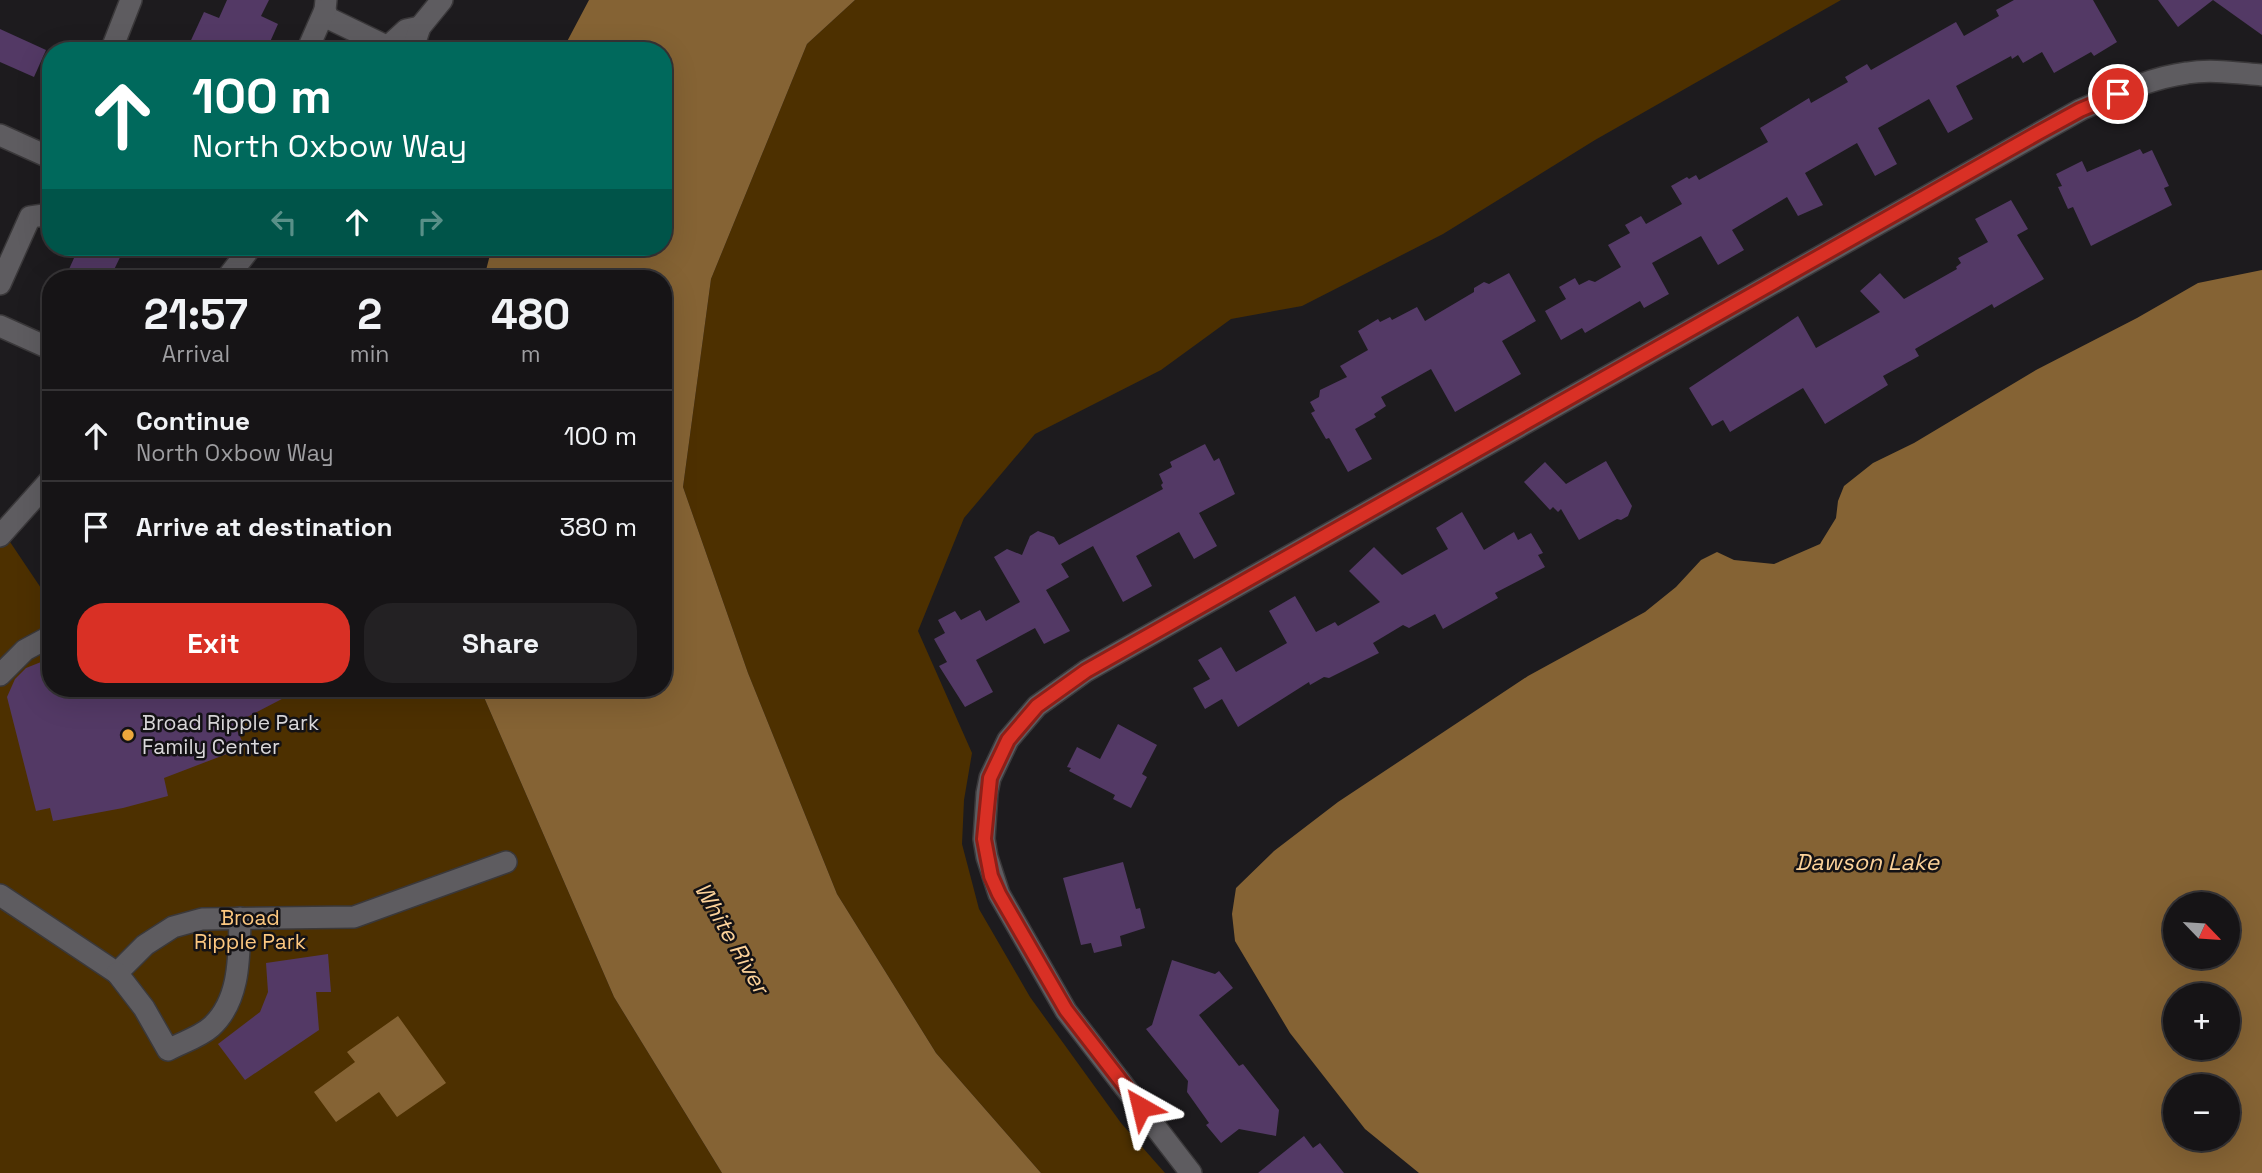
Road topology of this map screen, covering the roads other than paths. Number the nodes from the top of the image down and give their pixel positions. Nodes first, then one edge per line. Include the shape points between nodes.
1 (131, 0) edge
2 (443, 0) edge
3 (326, 5) edge
4 (420, 27) junction
5 (115, 42) edge
6 (311, 42) edge
7 (374, 42) edge
8 (392, 42) edge
9 (415, 42) edge
10 (2262, 75) edge
11 (0, 135) edge
12 (42, 154) edge
13 (42, 215) edge
14 (0, 284) edge
15 (0, 326) edge
16 (42, 345) edge
17 (42, 489) edge
18 (3, 529) edge
19 (42, 641) edge
20 (0, 676) edge
21 (506, 862) dead end
22 (0, 895) edge
23 (240, 918) junction
24 (117, 973) junction
25 (1191, 1173) edge

1 - 5 street
2 - 4 street
3 - 6 street
3 - 7 street via 328,18
4 - 8 street via 406,30
4 - 9 street
10 - 25 street via 2189,72 2168,76 2080,110 1086,671 1037,706 1008,740 990,778 984,839 991,876 1066,1010
11 - 12 street
13 - 14 street via 30,217
15 - 16 street
17 - 18 street
19 - 20 street via 25,650
21 - 23 street via 354,917
22 - 24 street
23 - 24 street via 202,919 173,927 145,945
23 - 24 street via 232,997 212,1027 167,1050 144,1008

